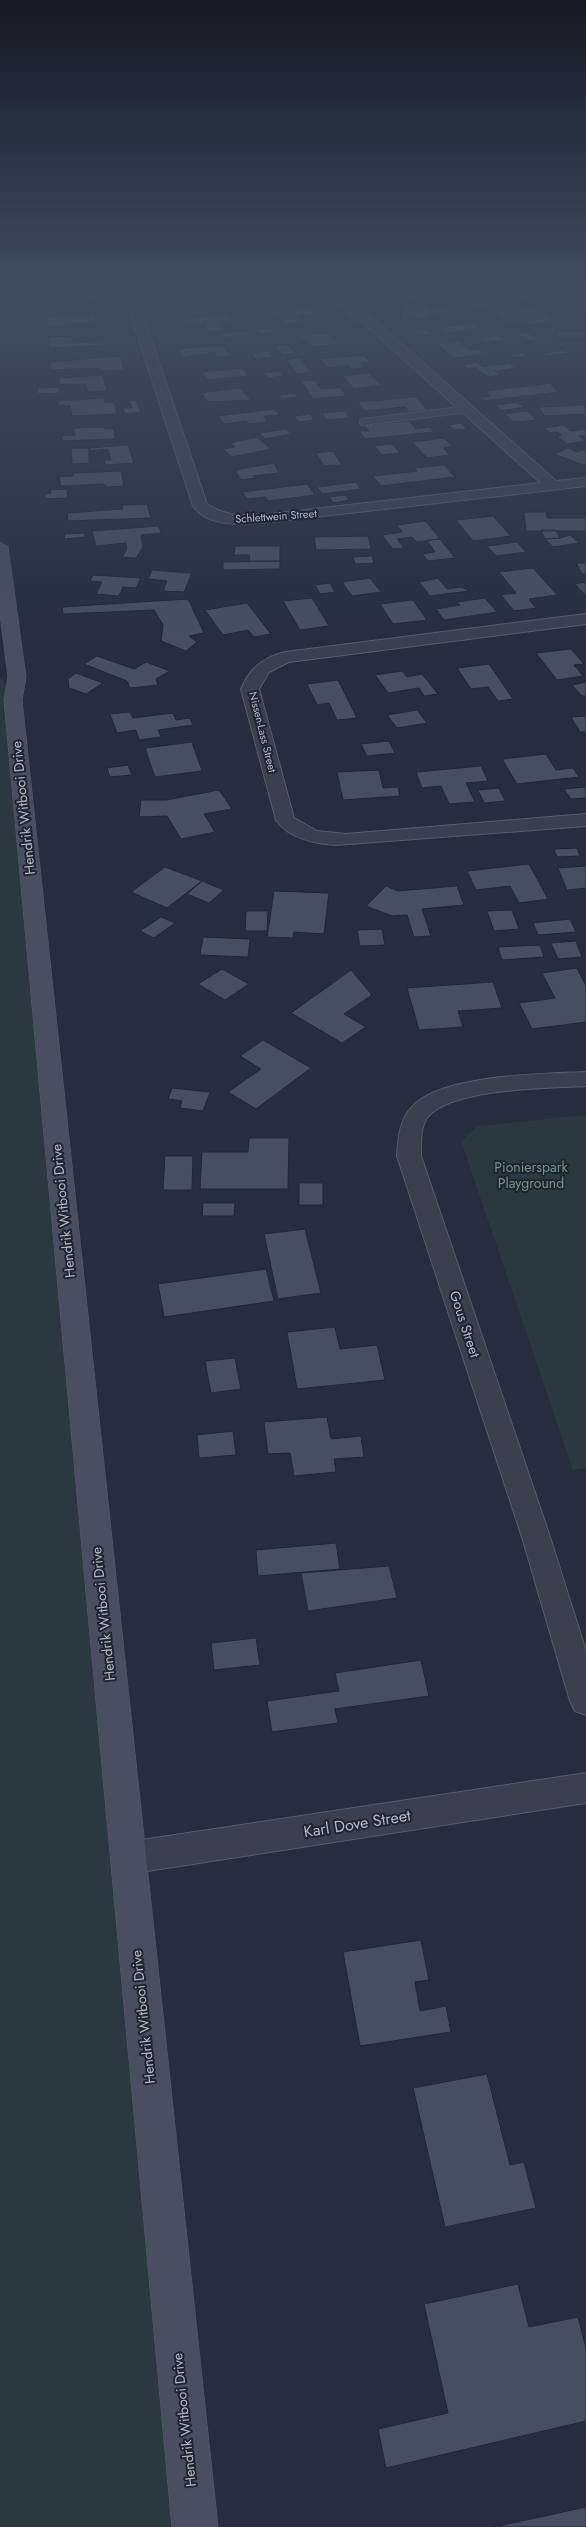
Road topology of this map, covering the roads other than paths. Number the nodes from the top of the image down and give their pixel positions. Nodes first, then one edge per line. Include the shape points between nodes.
1 (166, 406) edge
2 (465, 406) edge
3 (468, 409) junction
4 (363, 422) dead end
5 (586, 482) edge
6 (552, 485) junction
7 (0, 547) edge
8 (586, 619) edge
9 (6, 688) edge
10 (586, 820) edge
11 (586, 1079) edge
12 (586, 1701) edge
13 (586, 1788) edge
14 (128, 1858) junction
15 (195, 2527) edge

1 - 6 street, Schlettwein Street via 200,506 216,517 240,520 279,517
2 - 3 street
3 - 4 lane
3 - 6 street
5 - 6 street, Schlettwein Street
7 - 9 main road, Hendrik Witbooi Drive via 16,677
8 - 10 street, Nissen-Lass Street via 285,657 265,666 254,677 250,689 285,820 313,837 357,839
9 - 14 main road, Hendrik Witbooi Drive
11 - 12 street, Gous Street via 465,1090 440,1099 420,1112 411,1133 409,1156 536,1537
13 - 14 street, Karl Dove Street
14 - 15 main road, Hendrik Witbooi Drive

